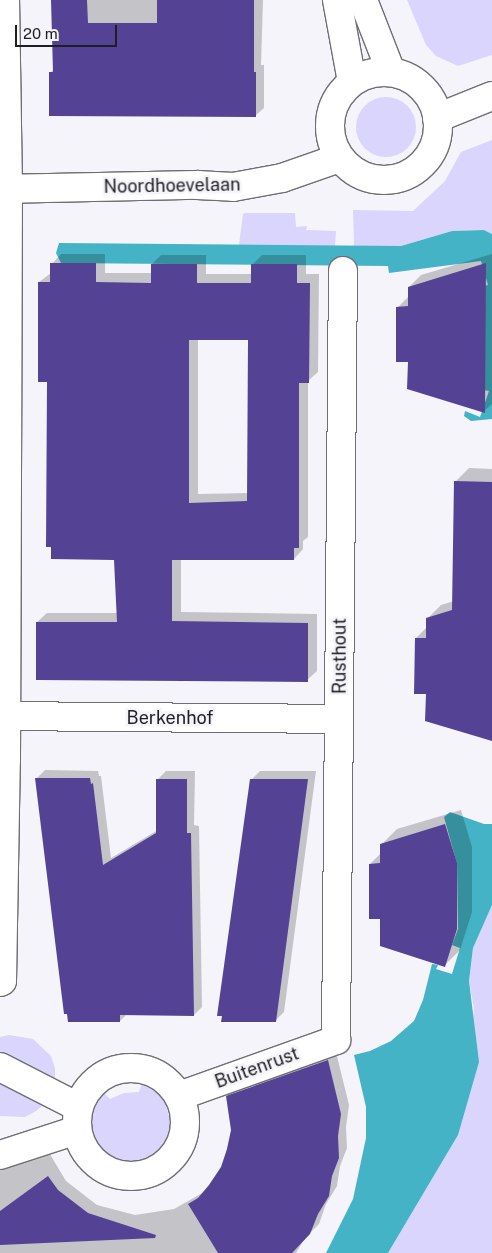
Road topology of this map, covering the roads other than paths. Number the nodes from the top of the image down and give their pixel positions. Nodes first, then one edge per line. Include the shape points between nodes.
1 (5, 0) edge
2 (337, 0) edge
3 (363, 0) edge
4 (392, 72) junction
5 (352, 82) junction
6 (492, 96) edge
7 (437, 118) junction
8 (340, 158) junction
9 (4, 189) edge
10 (342, 271) dead end
11 (2, 716) edge
12 (340, 719) junction
13 (1, 982) edge
14 (336, 1040) joint
15 (0, 1067) edge
16 (178, 1096) junction
17 (78, 1119) junction
18 (0, 1155) edge

1 - 9 street
2 - 5 street
3 - 4 street
4 - 5 street via 371,74
4 - 7 street via 422,87 432,101
5 - 8 street via 338,97 330,117 330,132
6 - 7 street
7 - 8 street via 436,139 428,158 403,177 369,179 348,167
8 - 9 street, Noordhoevelaan via 282,178 233,187
9 - 11 street
10 - 12 street, Rusthout
11 - 12 street, Berkenhof
11 - 13 street
12 - 14 street, Rusthout
14 - 16 street, Buitenrust
15 - 17 street
16 - 17 street via 154,1073 138,1068 121,1068 91,1084 82,1097
16 - 17 street via 184,1110 182,1139 166,1163 148,1173 126,1176 99,1166 81,1144
17 - 18 street

